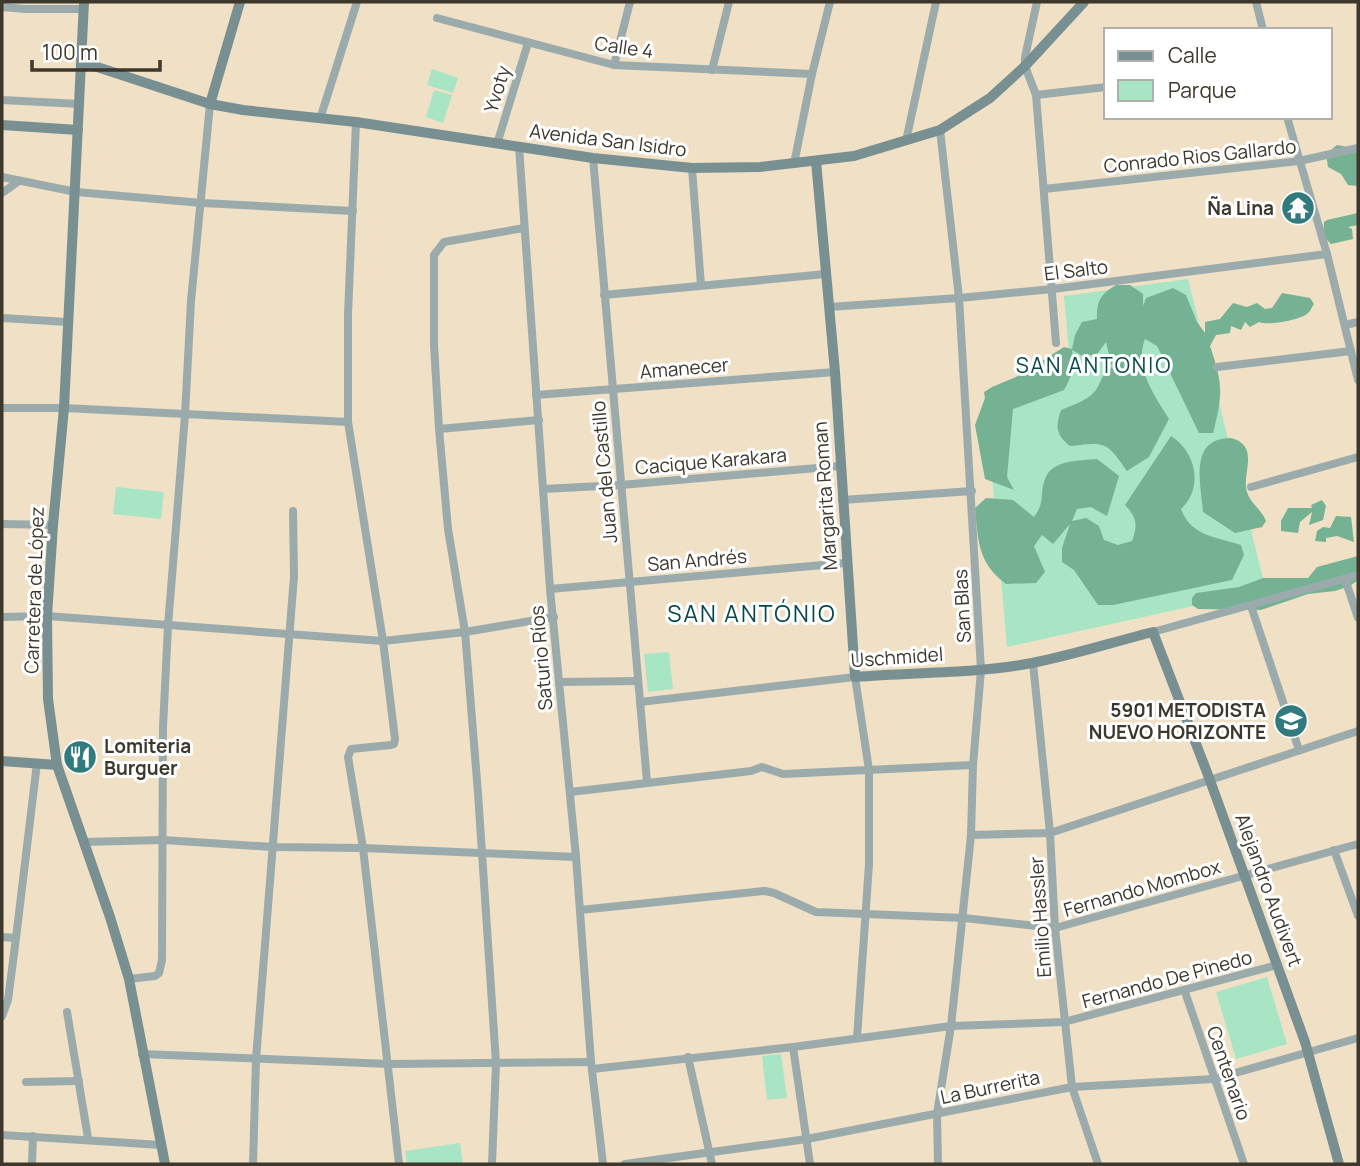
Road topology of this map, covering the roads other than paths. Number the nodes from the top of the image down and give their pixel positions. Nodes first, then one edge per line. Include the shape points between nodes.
1 (240, 2) edge
2 (357, 2) edge
3 (630, 2) edge
4 (729, 2) edge
5 (830, 2) edge
6 (936, 2) edge
7 (1037, 2) edge
8 (1084, 2) edge
9 (1256, 2) edge
10 (84, 5) edge
11 (2, 7) edge
12 (437, 18) dead end
13 (1263, 28) edge
14 (528, 43) junction
15 (82, 62) junction
16 (614, 65) junction
17 (1026, 66) junction
18 (712, 70) junction
19 (812, 74) junction
20 (1104, 87) edge
21 (1036, 95) junction
22 (2, 100) edge
23 (80, 104) junction
24 (210, 104) junction
25 (1287, 119) edge
26 (320, 120) junction
27 (356, 122) junction
28 (2, 125) edge
29 (78, 130) junction
30 (940, 130) junction
31 (906, 141) junction
32 (497, 144) junction
33 (519, 147) junction
34 (1358, 148) edge
35 (593, 158) junction
36 (816, 162) junction
37 (1298, 162) junction
38 (794, 164) junction
39 (692, 168) junction
40 (2, 177) edge
41 (19, 181) junction
42 (1044, 189) junction
43 (76, 192) junction
44 (2, 193) edge
45 (202, 203) junction
46 (354, 211) junction
47 (524, 228) junction
48 (1326, 254) junction
49 (826, 274) junction
50 (701, 285) junction
51 (1053, 289) junction
52 (604, 295) junction
53 (959, 298) junction
54 (829, 307) junction
55 (2, 318) edge
56 (67, 321) junction
57 (1358, 322) edge
58 (1345, 325) junction
59 (1056, 343) dead end
60 (1351, 351) junction
61 (1217, 368) dead end
62 (835, 372) junction
63 (1358, 380) edge
64 (613, 390) junction
65 (537, 395) junction
66 (2, 408) edge
67 (64, 408) junction
68 (185, 415) junction
69 (538, 420) junction
70 (348, 422) junction
71 (439, 429) junction
72 (1358, 457) edge
73 (840, 466) junction
74 (621, 485) junction
75 (1251, 488) dead end
76 (543, 489) junction
77 (972, 491) junction
78 (842, 500) junction
79 (293, 511) dead end
80 (2, 524) edge
81 (52, 525) junction
82 (846, 563) junction
83 (1358, 575) edge
84 (1345, 579) junction
85 (629, 582) junction
86 (550, 589) junction
87 (1251, 606) junction
88 (47, 616) junction
89 (2, 617) edge
90 (554, 617) junction
91 (1358, 618) edge
92 (168, 626) junction
93 (465, 632) junction
94 (1153, 632) junction
95 (290, 634) junction
96 (383, 641) junction
97 (1033, 663) junction
98 (981, 670) junction
99 (855, 677) junction
100 (638, 681) junction
101 (559, 682) junction
102 (640, 702) junction
103 (1358, 731) edge
104 (1298, 750) junction
105 (2, 761) edge
106 (37, 763) junction
107 (57, 765) junction
108 (973, 765) junction
109 (869, 770) junction
110 (1210, 780) junction
111 (647, 782) junction
112 (570, 792) junction
113 (1050, 833) junction
114 (971, 835) junction
115 (163, 840) junction
116 (84, 842) junction
117 (1358, 844) edge
118 (273, 847) junction
119 (363, 848) junction
120 (1334, 850) junction
121 (482, 852) junction
122 (576, 857) junction
123 (1245, 875) junction
124 (580, 910) junction
125 (864, 916) junction
126 (1358, 916) edge
127 (964, 918) junction
128 (1055, 928) junction
129 (2, 937) edge
130 (16, 938) junction
131 (1277, 965) junction
132 (129, 979) junction
133 (1185, 992) junction
134 (67, 1012) dead end
135 (2, 1016) edge
136 (1064, 1022) junction
137 (951, 1026) junction
138 (857, 1038) junction
139 (1358, 1038) edge
140 (793, 1047) junction
141 (1308, 1053) junction
142 (142, 1054) junction
143 (688, 1057) junction
144 (256, 1059) junction
145 (389, 1063) junction
146 (495, 1063) junction
147 (592, 1065) junction
148 (1214, 1079) junction
149 (79, 1081) junction
150 (26, 1082) dead end
151 (1072, 1087) junction
152 (937, 1114) junction
153 (2, 1135) edge
154 (33, 1136) junction
155 (88, 1138) junction
156 (807, 1139) junction
157 (161, 1145) junction
158 (711, 1153) junction
159 (32, 1164) edge
160 (165, 1164) edge
161 (253, 1164) edge
162 (399, 1164) edge
163 (492, 1164) edge
164 (603, 1164) edge
165 (625, 1164) edge
166 (712, 1164) edge
167 (810, 1164) edge
168 (937, 1164) edge
169 (1098, 1164) edge
170 (1244, 1164) edge
171 (1339, 1164) edge

1 - 24 main road
2 - 26 street
3 - 16 street
4 - 18 street
5 - 19 street
6 - 31 street
7 - 17 street
8 - 17 main road, Avenida San Isidro
9 - 13 street
10 - 11 street
10 - 15 main road, Carretera de López
12 - 14 street, Calle 4
14 - 16 street, Calle 4
14 - 32 street, Yvoty
15 - 23 main road, Carretera de López
15 - 24 main road, Avenida San Isidro
16 - 18 street, Calle 4
17 - 21 street
17 - 30 main road, Avenida San Isidro via 990,98
18 - 19 street, Calle 4
19 - 38 street
20 - 21 street
21 - 42 street
22 - 23 street
23 - 29 main road, Carretera de López
24 - 26 main road, Avenida San Isidro
24 - 45 street
25 - 37 street
26 - 27 main road, Avenida San Isidro
27 - 32 main road, Avenida San Isidro
27 - 46 street
28 - 29 main road
29 - 43 main road, Carretera de López
30 - 31 main road, Avenida San Isidro
30 - 53 street, San Blas
31 - 36 main road, Avenida San Isidro
32 - 33 main road, Avenida San Isidro
33 - 35 main road, Avenida San Isidro
33 - 47 street, Saturio Ríos
34 - 37 street, Conrado Rios Gallardo
35 - 39 main road, Avenida San Isidro
35 - 52 street, Juan del Castillo
36 - 38 main road, Avenida San Isidro
36 - 49 main road, Margarita Roman
37 - 42 street, Conrado Rios Gallardo
37 - 48 street
38 - 39 main road, Avenida San Isidro
39 - 50 street
40 - 41 street
41 - 43 street
41 - 44 street
42 - 51 street
43 - 45 street
43 - 56 main road, Carretera de López
45 - 46 street
45 - 68 street
46 - 70 street
47 - 65 street, Saturio Ríos
47 - 71 street via 444,243 434,255
48 - 51 street, El Salto
48 - 58 street
49 - 50 street
49 - 54 main road, Margarita Roman
50 - 52 street
51 - 53 street, El Salto
51 - 59 street
52 - 64 street, Juan del Castillo
53 - 54 street, El Salto
53 - 77 street, San Blas
54 - 62 main road, Margarita Roman
55 - 56 street
56 - 67 main road, Carretera de López
57 - 58 street
58 - 60 street
60 - 61 street
60 - 63 street
62 - 64 street, Amanecer
62 - 73 main road, Margarita Roman
64 - 65 street, Amanecer
64 - 74 street, Juan del Castillo
65 - 69 street, Saturio Ríos
66 - 67 street
67 - 68 street
67 - 81 main road, Carretera de López
68 - 70 street
68 - 92 street
69 - 71 street
69 - 76 street, Saturio Ríos
70 - 96 street
71 - 93 street via 448,530
72 - 75 street
73 - 74 street, Cacique Karakara
73 - 78 main road, Margarita Roman
74 - 76 street, Cacique Karakara
74 - 85 street, Juan del Castillo
76 - 86 street, Saturio Ríos
77 - 78 street
77 - 98 street, San Blas
78 - 82 main road, Margarita Roman
79 - 95 street
80 - 81 street
81 - 88 main road, Carretera de López
82 - 85 street, San Andrés
82 - 99 main road, Margarita Roman
83 - 84 street
84 - 87 street
84 - 91 street
85 - 86 street, San Andrés
85 - 100 street, Juan del Castillo
86 - 90 street, Saturio Ríos
87 - 94 street
87 - 104 street
88 - 89 street
88 - 92 street
88 - 107 main road, Carretera de López via 48,699
90 - 93 street
90 - 101 street, Saturio Ríos
92 - 95 street
92 - 115 street
93 - 96 street
93 - 121 street
94 - 97 main road, Uschmidel
94 - 110 main road, Alejandro Audivert
95 - 96 street
95 - 118 street
96 - 119 street via 395,741 349,753
97 - 98 main road, Uschmidel
97 - 113 street, Emilio Hassler
98 - 99 main road, Uschmidel
98 - 108 street, San Blas
99 - 102 street, Uschmidel
99 - 109 street, Margarita Roman
100 - 101 street
100 - 102 street, Juan del Castillo
101 - 112 street, Saturio Ríos
102 - 111 street, Juan del Castillo
103 - 104 street
104 - 110 street
105 - 106 main road
106 - 107 main road
106 - 130 street
107 - 116 main road, Carretera de López
108 - 109 street
108 - 114 street, San Blas
109 - 111 street via 783,774 762,767
109 - 125 street, Margarita Roman
110 - 113 street
110 - 123 main road, Alejandro Audivert
111 - 112 street
112 - 122 street, Saturio Ríos
113 - 114 street
113 - 128 street, Emilio Hassler
114 - 127 street, San Blas
115 - 116 street
115 - 118 street
115 - 132 street via 161,967 155,976
116 - 132 main road, Carretera de López
117 - 120 street, Fernando Mombox
118 - 119 street
118 - 144 street
119 - 121 street
119 - 145 street
120 - 123 street, Fernando Mombox
120 - 126 street
121 - 122 street
121 - 146 street
122 - 124 street, Saturio Ríos
123 - 128 street, Fernando Mombox
123 - 131 main road, Alejandro Audivert
124 - 125 street via 765,891 816,912
124 - 147 street, Saturio Ríos
125 - 127 street
125 - 138 street, Margarita Roman
127 - 128 street
127 - 137 street, San Blas
128 - 136 street, Emilio Hassler
129 - 130 street
130 - 135 street
131 - 133 street, Fernando De Pinedo
131 - 141 main road, Alejandro Audivert
132 - 142 main road, Carretera de López
133 - 136 street, Fernando De Pinedo
133 - 148 street, Centenario
134 - 149 street
136 - 137 street, Fernando De Pinedo
136 - 151 street, Emilio Hassler
137 - 138 street, Fernando De Pinedo
137 - 152 street, San Blas
138 - 140 street, Fernando De Pinedo
139 - 141 street, La Burrerita
140 - 143 street, Fernando De Pinedo
140 - 156 street
141 - 148 street, La Burrerita
141 - 171 main road, Alejandro Audivert
142 - 144 street, Fernando De Pinedo
142 - 157 main road, Carretera de López
143 - 147 street, Fernando De Pinedo
143 - 158 street
144 - 145 street, Fernando De Pinedo
144 - 161 street
145 - 146 street, Fernando De Pinedo
145 - 162 street
146 - 147 street, Fernando De Pinedo
146 - 163 street
147 - 164 street, Saturio Ríos
148 - 151 street, La Burrerita
148 - 170 street, Centenario
149 - 150 street
149 - 155 street
151 - 152 street, La Burrerita
151 - 169 street, Emilio Hassler
152 - 156 street, La Burrerita
152 - 168 street, San Blas
153 - 154 street
154 - 155 street
154 - 159 street
155 - 157 street
156 - 158 street, La Burrerita
156 - 167 street
157 - 160 main road, Carretera de López
158 - 165 street, La Burrerita
158 - 166 street

